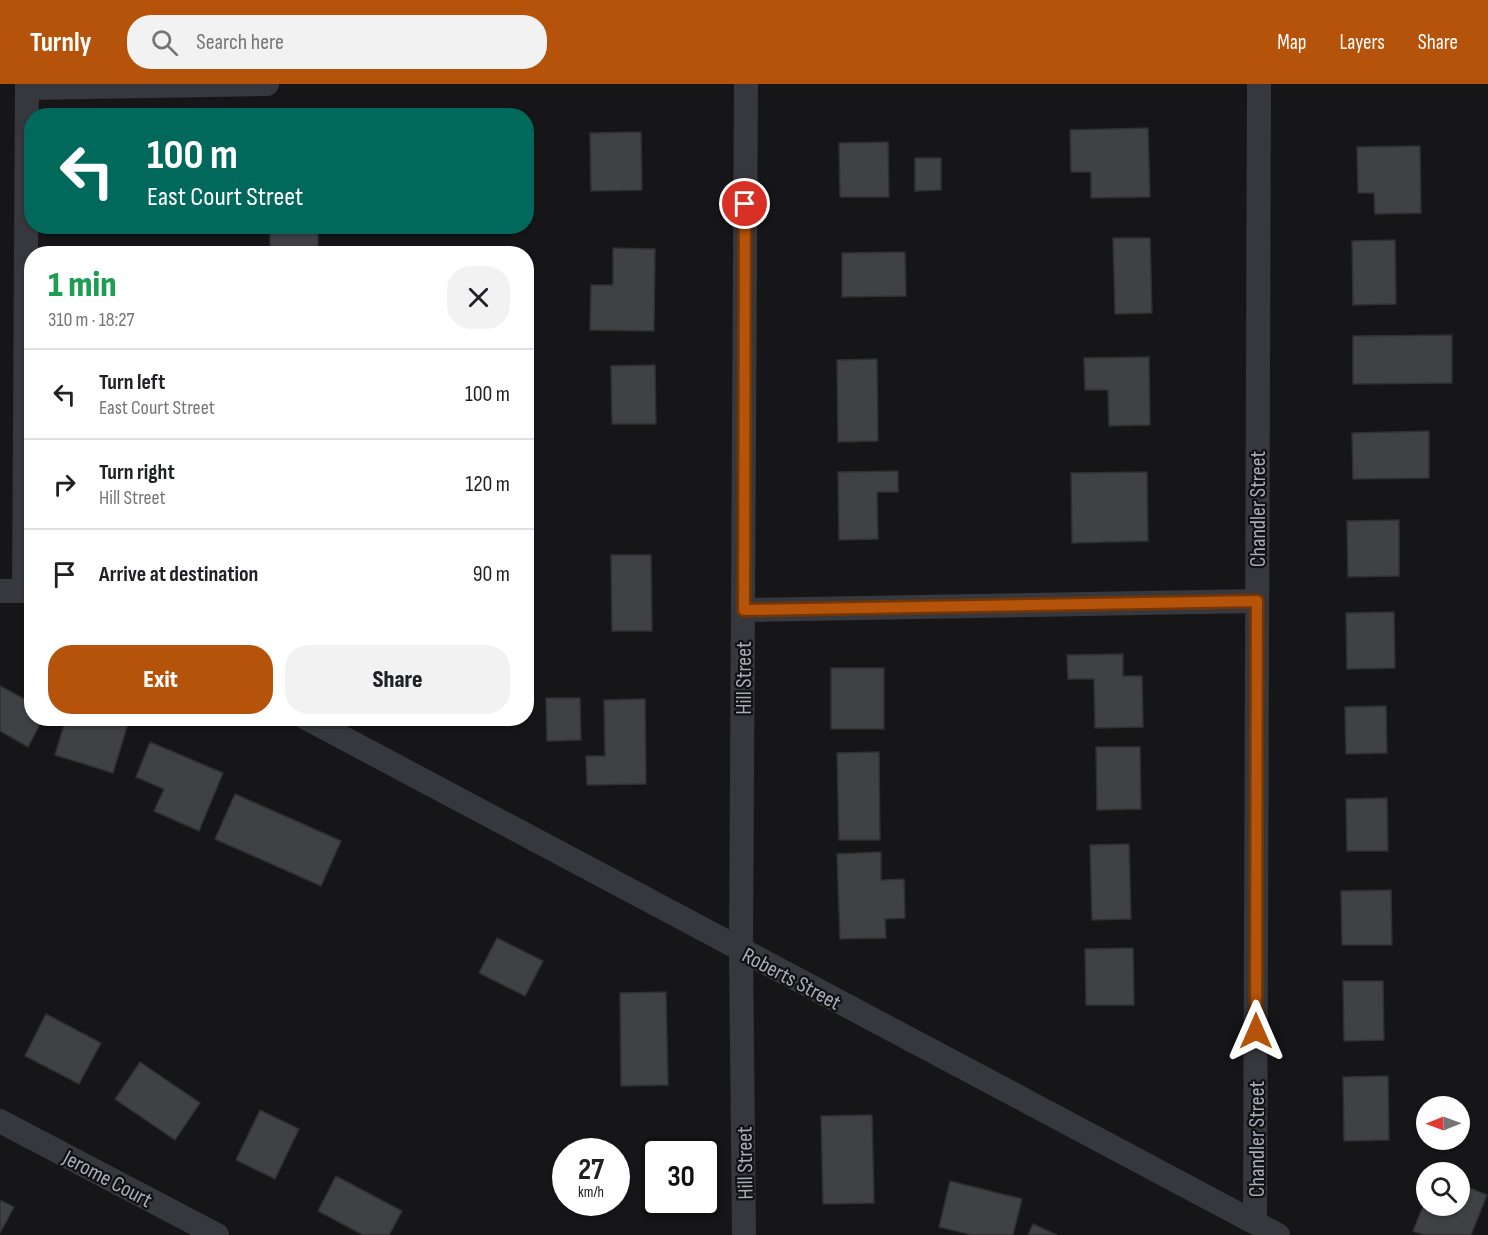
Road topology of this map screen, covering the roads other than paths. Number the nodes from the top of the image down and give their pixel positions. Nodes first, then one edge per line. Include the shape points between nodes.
1 (267, 84) edge
2 (746, 84) edge
3 (1258, 84) edge
4 (27, 86) edge
5 (27, 108) edge
6 (24, 590) edge
7 (0, 591) edge
8 (1257, 601) junction
9 (744, 610) junction
10 (321, 726) edge
11 (741, 951) junction
12 (0, 1121) edge
13 (1255, 1222) junction
14 (217, 1235) edge
15 (744, 1235) edge
16 (1278, 1235) edge

1 - 4 street
2 - 9 street, Hill Street
3 - 8 street, Chandler Street
4 - 5 street
6 - 7 street
8 - 9 street
8 - 13 street, Chandler Street
9 - 11 street, Hill Street
10 - 11 street, Roberts Street
11 - 13 street, Roberts Street
11 - 15 street, Hill Street
12 - 14 street, Jerome Court
13 - 16 street, Roberts Street

